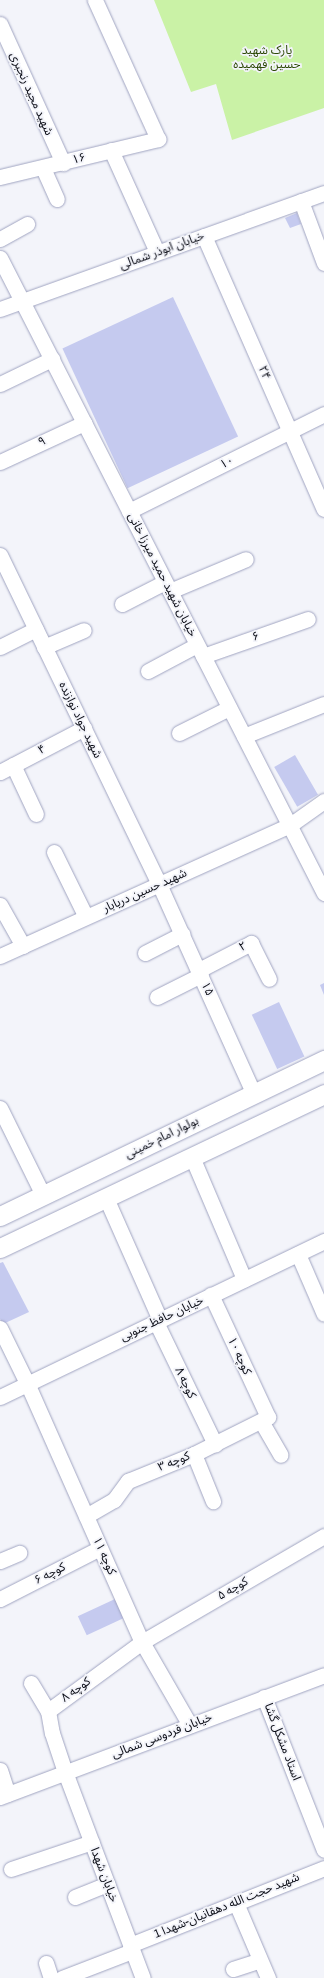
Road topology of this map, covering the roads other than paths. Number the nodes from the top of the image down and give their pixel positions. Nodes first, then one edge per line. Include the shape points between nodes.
1 (95, 0) edge
2 (0, 24) edge
3 (111, 150) junction
4 (63, 163) junction
5 (43, 168) junction
6 (0, 177) edge
7 (324, 193) edge
8 (57, 199) dead end
9 (301, 201) junction
10 (27, 224) dead end
11 (204, 236) junction
12 (0, 239) edge
13 (157, 252) junction
14 (0, 258) edge
15 (324, 263) edge
16 (22, 301) junction
17 (0, 309) edge
18 (52, 359) junction
19 (0, 384) edge
20 (324, 414) edge
21 (84, 423) junction
22 (290, 432) junction
23 (0, 462) edge
24 (324, 509) edge
25 (129, 511) junction
26 (0, 555) edge
27 (246, 559) dead end
28 (168, 587) junction
29 (122, 604) dead end
30 (308, 619) dead end
31 (36, 629) junction
32 (84, 630) dead end
33 (0, 647) edge
34 (44, 647) junction
35 (200, 650) junction
36 (148, 671) dead end
37 (324, 704) edge
38 (229, 708) junction
39 (84, 728) junction
40 (179, 732) dead end
41 (244, 736) junction
42 (6, 769) edge
43 (324, 801) edge
44 (36, 814) dead end
45 (290, 825) junction
46 (54, 852) dead end
47 (159, 884) junction
48 (324, 893) edge
49 (0, 905) edge
50 (86, 917) junction
51 (182, 934) junction
52 (23, 946) junction
53 (145, 953) dead end
54 (0, 956) edge
55 (200, 972) junction
56 (269, 979) dead end
57 (157, 997) dead end
58 (324, 1060) edge
59 (254, 1094) junction
60 (324, 1094) edge
61 (0, 1108) edge
62 (192, 1157) junction
63 (43, 1195) junction
64 (106, 1198) junction
65 (0, 1216) edge
66 (324, 1242) edge
67 (0, 1248) edge
68 (298, 1254) junction
69 (244, 1279) junction
70 (211, 1296) junction
71 (324, 1314) edge
72 (158, 1321) junction
73 (0, 1328) edge
74 (27, 1383) junction
75 (0, 1397) edge
76 (265, 1419) junction
77 (215, 1444) junction
78 (194, 1454) junction
79 (281, 1455) dead end
80 (213, 1501) dead end
81 (86, 1516) junction
82 (324, 1536) edge
83 (100, 1548) junction
84 (18, 1553) dead end
85 (0, 1561) edge
86 (0, 1599) edge
87 (142, 1642) junction
88 (324, 1675) edge
89 (31, 1682) dead end
90 (264, 1697) junction
91 (48, 1711) junction
92 (190, 1725) junction
93 (0, 1770) edge
94 (65, 1772) junction
95 (4, 1796) edge
96 (92, 1842) junction
97 (324, 1850) edge
98 (324, 1868) edge
99 (10, 1869) dead end
100 (108, 1884) junction
101 (75, 1897) dead end
102 (236, 1903) junction
103 (131, 1948) junction
104 (260, 1960) junction
105 (46, 1963) dead end
106 (233, 1970) dead end
107 (51, 1978) edge
108 (62, 1978) edge
109 (143, 1978) edge
110 (268, 1978) edge

1 - 3 street, ۱۶ via 158,139
2 - 4 street, شهید مجید رنجبری
3 - 4 street, ۱۶
3 - 13 street
4 - 5 street, ۱۶
5 - 6 street, ۱۶
5 - 8 street
7 - 9 street, خیابان ابوذر شمالی
9 - 11 street, خیابان ابوذر شمالی
9 - 15 street
10 - 12 street
11 - 13 street, خیابان ابوذر شمالی
11 - 22 street, ۲۴
13 - 16 street, خیابان ابوذر شمالی
14 - 16 street, خیابان شهید حمید میرزا خانی
16 - 17 street, خیابان ابوذر شمالی
16 - 18 street, خیابان شهید حمید میرزا خانی
18 - 19 street
18 - 21 street, خیابان شهید حمید میرزا خانی
20 - 22 street, ۱۰
21 - 23 street, ۹
21 - 25 street, خیابان شهید حمید میرزا خانی
22 - 24 street, ۲۴
22 - 25 street, ۱۰
25 - 28 street, خیابان شهید حمید میرزا خانی
26 - 31 street, شهید جواد نوازنده
27 - 28 street
28 - 29 street
28 - 35 street, خیابان شهید حمید میرزا خانی
30 - 35 street, ۶
31 - 33 street
31 - 34 street, شهید جواد نوازنده
32 - 34 street
34 - 39 street, شهید جواد نوازنده
35 - 36 street, ۶
35 - 38 street, خیابان شهید حمید میرزا خانی
37 - 41 street
38 - 40 street
38 - 41 street, خیابان شهید حمید میرزا خانی
39 - 42 street, ۴
39 - 47 street, شهید جواد نوازنده
41 - 45 street, خیابان شهید حمید میرزا خانی
42 - 44 street
43 - 45 street
45 - 47 street, شهید حسین دریابار
45 - 48 street, خیابان شهید حمید میرزا خانی
46 - 50 street
47 - 50 street, شهید حسین دریابار
47 - 51 street, ۱۵
49 - 52 street
50 - 52 street, شهید حسین دریابار
51 - 53 street
51 - 55 street, ۱۵
52 - 54 street, شهید حسین دریابار
55 - 56 street, ۲ via 251,943
55 - 57 street
55 - 59 street, ۱۵
58 - 59 main road, بولوار امام خمینی
59 - 63 main road, بولوار امام خمینی
60 - 62 main road
61 - 63 street
62 - 64 main road
62 - 69 street
63 - 65 main road, بولوار امام خمینی
64 - 67 main road
64 - 72 street
66 - 68 street, خیابان حافظ جنوبی
68 - 69 street, خیابان حافظ جنوبی
68 - 71 street
69 - 70 street, خیابان حافظ جنوبی
70 - 72 street, خیابان حافظ جنوبی
70 - 76 street, کوچه ۱۰
72 - 74 street, خیابان حافظ جنوبی
72 - 77 street, کوچه ۸
73 - 74 street
74 - 75 street, خیابان حافظ جنوبی
74 - 81 street, کوچه ۱۱
76 - 77 street, کوچه ۳
76 - 79 street, کوچه ۱۰
77 - 78 street, کوچه ۳
78 - 80 street
78 - 81 street, کوچه ۳ via 128,1481 114,1500
81 - 83 street, کوچه ۱۱
82 - 87 street, کوچه ۵
83 - 86 street, کوچه ۶
83 - 87 street, کوچه ۱۱
84 - 85 street
87 - 91 street, کوچه ۸
87 - 92 street, کوچه ۱۱
88 - 90 street, خیابان فردوسی شمالی
89 - 91 street
90 - 92 street, خیابان فردوسی شمالی
90 - 97 street, استاد مشکل گشا
91 - 94 street, خیابان شهدا via 52,1733
92 - 94 street, خیابان فردوسی شمالی
93 - 95 street
94 - 95 street, خیابان فردوسی شمالی
94 - 96 street, خیابان شهدا
96 - 99 street
96 - 100 street, خیابان شهدا
98 - 102 street, شهید حجت الله دهقانیان-شهدا 1
100 - 101 street
100 - 103 street, خیابان شهدا
102 - 103 street, شهید حجت الله دهقانیان-شهدا 1
102 - 104 street
103 - 108 street
103 - 109 street, خیابان شهدا
104 - 106 street
104 - 110 street
105 - 107 street

